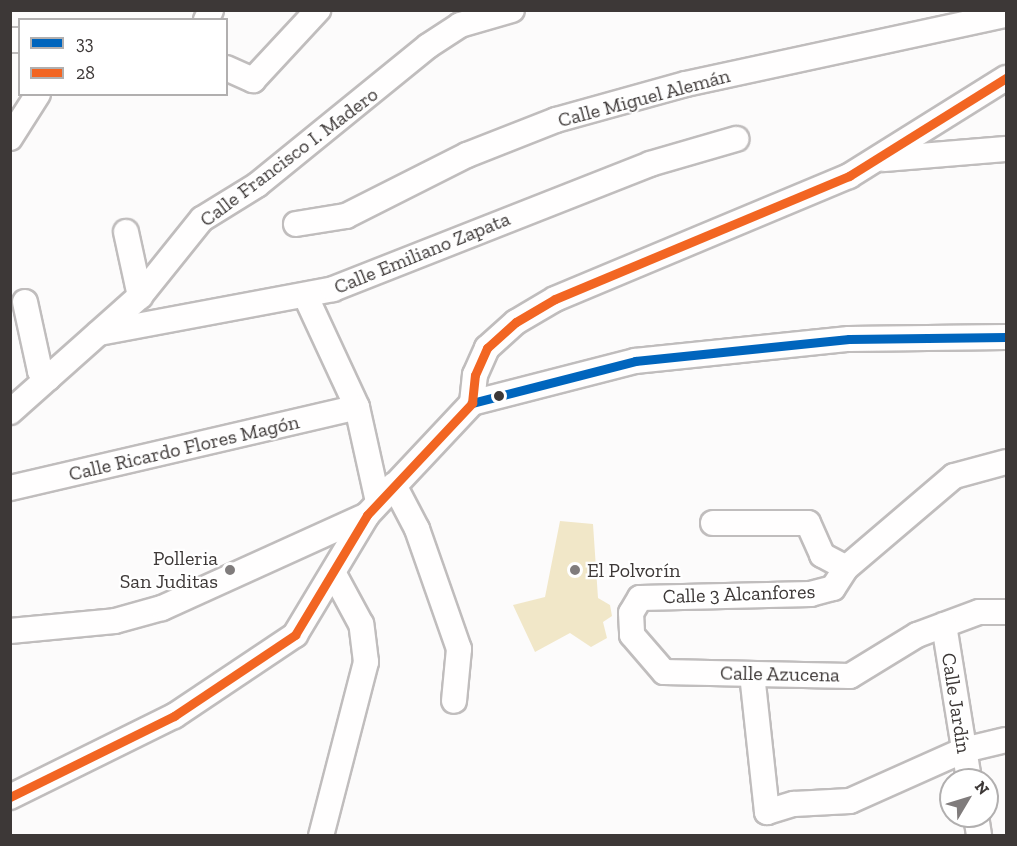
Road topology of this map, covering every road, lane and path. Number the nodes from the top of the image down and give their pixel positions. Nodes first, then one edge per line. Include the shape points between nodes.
1 (318, 10) edge
2 (512, 10) edge
3 (1006, 15) edge
4 (228, 69) edge
5 (1006, 78) edge
6 (37, 96) edge
7 (10, 138) edge
8 (736, 139) dead end
9 (1006, 148) edge
10 (882, 160) junction
11 (296, 224) dead end
12 (126, 232) dead end
13 (140, 296) junction
14 (306, 297) junction
15 (25, 302) dead end
16 (99, 333) junction
17 (1006, 337) edge
18 (48, 378) junction
19 (472, 403) junction
20 (357, 406) junction
21 (10, 412) edge
22 (1006, 462) edge
23 (10, 488) edge
24 (380, 500) junction
25 (713, 523) dead end
26 (846, 568) junction
27 (335, 576) junction
28 (640, 598) joint
29 (1006, 612) edge
30 (944, 626) junction
31 (10, 631) edge
32 (752, 674) junction
33 (454, 701) dead end
34 (1006, 741) edge
35 (964, 750) junction
36 (967, 768) edge
37 (10, 797) edge
38 (321, 836) edge

1 - 4 street via 253,80
2 - 13 street, Calle Francisco I. Madero via 460,25 428,46 256,185 202,219
3 - 11 street, Calle Miguel Alemán via 686,84 556,120 467,155 346,216
5 - 10 street
6 - 7 street
8 - 14 street, Calle Emiliano Zapata via 650,164
9 - 10 street
10 - 19 street via 555,299 516,322 487,348 475,375
12 - 13 street
13 - 16 street, Calle Francisco I. Madero
14 - 16 street, Calle Emiliano Zapata
14 - 20 street
15 - 18 street via 40,371
16 - 18 street, Calle Francisco I. Madero
17 - 19 street via 849,339 635,361
18 - 21 street, Calle Francisco I. Madero
19 - 24 street
20 - 23 street, Calle Ricardo Flores Magón
20 - 24 street
22 - 26 street, Calle 3 Alcanfores via 954,476
24 - 27 street
24 - 31 street via 162,608 115,621
24 - 33 street via 417,529 459,649
25 - 26 street via 808,523 822,555
26 - 28 street, Calle 3 Alcanfores via 833,588 811,594
27 - 37 street via 295,635 268,657 174,716
27 - 38 street via 361,624 366,662
28 - 32 street, Calle Azucena via 631,613 632,635 664,672
29 - 30 street, Calle Azucena via 979,612
30 - 32 street, Calle Azucena via 917,635 850,676
30 - 35 street, Calle Jardín
32 - 35 street via 767,812 794,804 849,801
34 - 35 street
35 - 36 street, Calle Jardín

